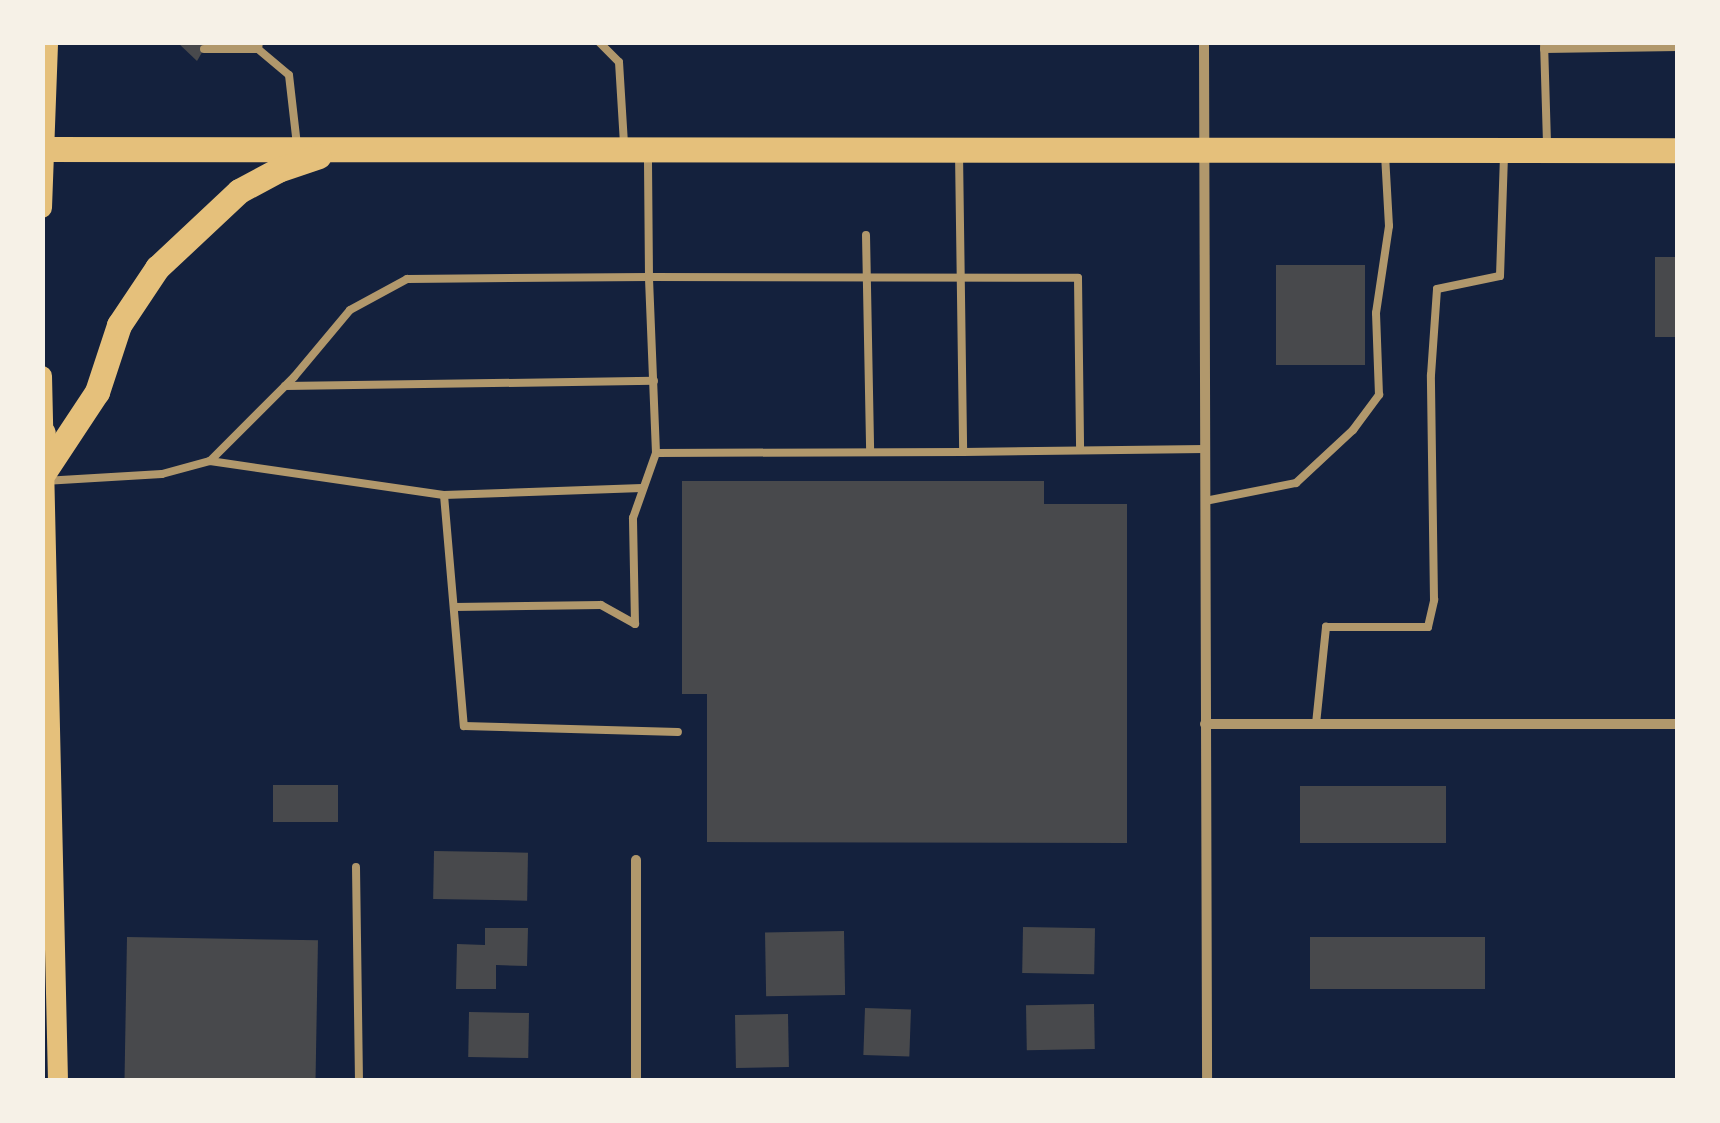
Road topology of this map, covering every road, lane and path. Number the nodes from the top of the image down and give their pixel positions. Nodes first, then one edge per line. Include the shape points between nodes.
1 (48, 42) edge
2 (599, 42) edge
3 (1204, 42) edge
4 (256, 45) edge
5 (1544, 46) edge
6 (1678, 47) edge
7 (204, 50) dead end
8 (959, 149) junction
9 (1204, 149) junction
10 (43, 150) edge
11 (298, 150) junction
12 (337, 150) junction
13 (636, 150) junction
14 (1384, 150) junction
15 (1504, 150) junction
16 (1547, 150) junction
17 (1678, 150) edge
18 (42, 208) edge
19 (866, 235) dead end
20 (649, 277) junction
21 (867, 278) junction
22 (959, 280) junction
23 (42, 376) edge
24 (654, 381) junction
25 (286, 386) junction
26 (43, 433) edge
27 (1205, 448) junction
28 (1080, 450) junction
29 (870, 452) junction
30 (962, 452) junction
31 (656, 453) junction
32 (210, 461) junction
33 (44, 476) edge
34 (642, 488) junction
35 (444, 495) junction
36 (1205, 501) junction
37 (454, 606) junction
38 (1206, 724) junction
39 (1316, 724) junction
40 (1678, 724) edge
41 (678, 732) dead end
42 (636, 860) dead end
43 (356, 867) dead end
44 (58, 1080) edge
45 (359, 1080) edge
46 (636, 1080) edge
47 (1208, 1080) edge

1 - 10 main road
2 - 13 lane via 620,62
3 - 9 street
4 - 7 lane
4 - 11 lane via 289,75
5 - 6 lane
5 - 16 lane
8 - 9 main road
8 - 13 main road
8 - 22 lane
9 - 14 main road
9 - 27 street
10 - 11 main road
10 - 18 main road
11 - 12 main road
12 - 13 main road
12 - 33 main road via 240,191 157,268 120,325 97,392
13 - 20 lane
14 - 15 main road
14 - 36 lane via 1390,226 1376,313 1379,395 1353,430 1296,483
15 - 16 main road
15 - 39 lane via 1500,276 1437,288 1431,375 1434,600 1428,627 1326,627
16 - 17 main road
19 - 21 lane
20 - 21 lane
20 - 24 lane
20 - 25 lane via 407,279 350,310
21 - 22 lane
21 - 29 lane
22 - 28 lane via 1078,278
22 - 30 lane
23 - 26 main road
24 - 25 lane
24 - 31 lane
25 - 32 lane
26 - 33 main road
27 - 28 lane
27 - 36 street
28 - 30 lane
29 - 30 lane
29 - 31 lane
31 - 34 lane
32 - 33 lane via 162,474
32 - 35 lane
33 - 44 main road
34 - 35 lane
34 - 37 lane via 633,518 635,624 602,605
35 - 37 lane
36 - 38 street
37 - 41 lane via 464,726
38 - 39 street
38 - 47 street
39 - 40 street
42 - 46 street
43 - 45 lane

